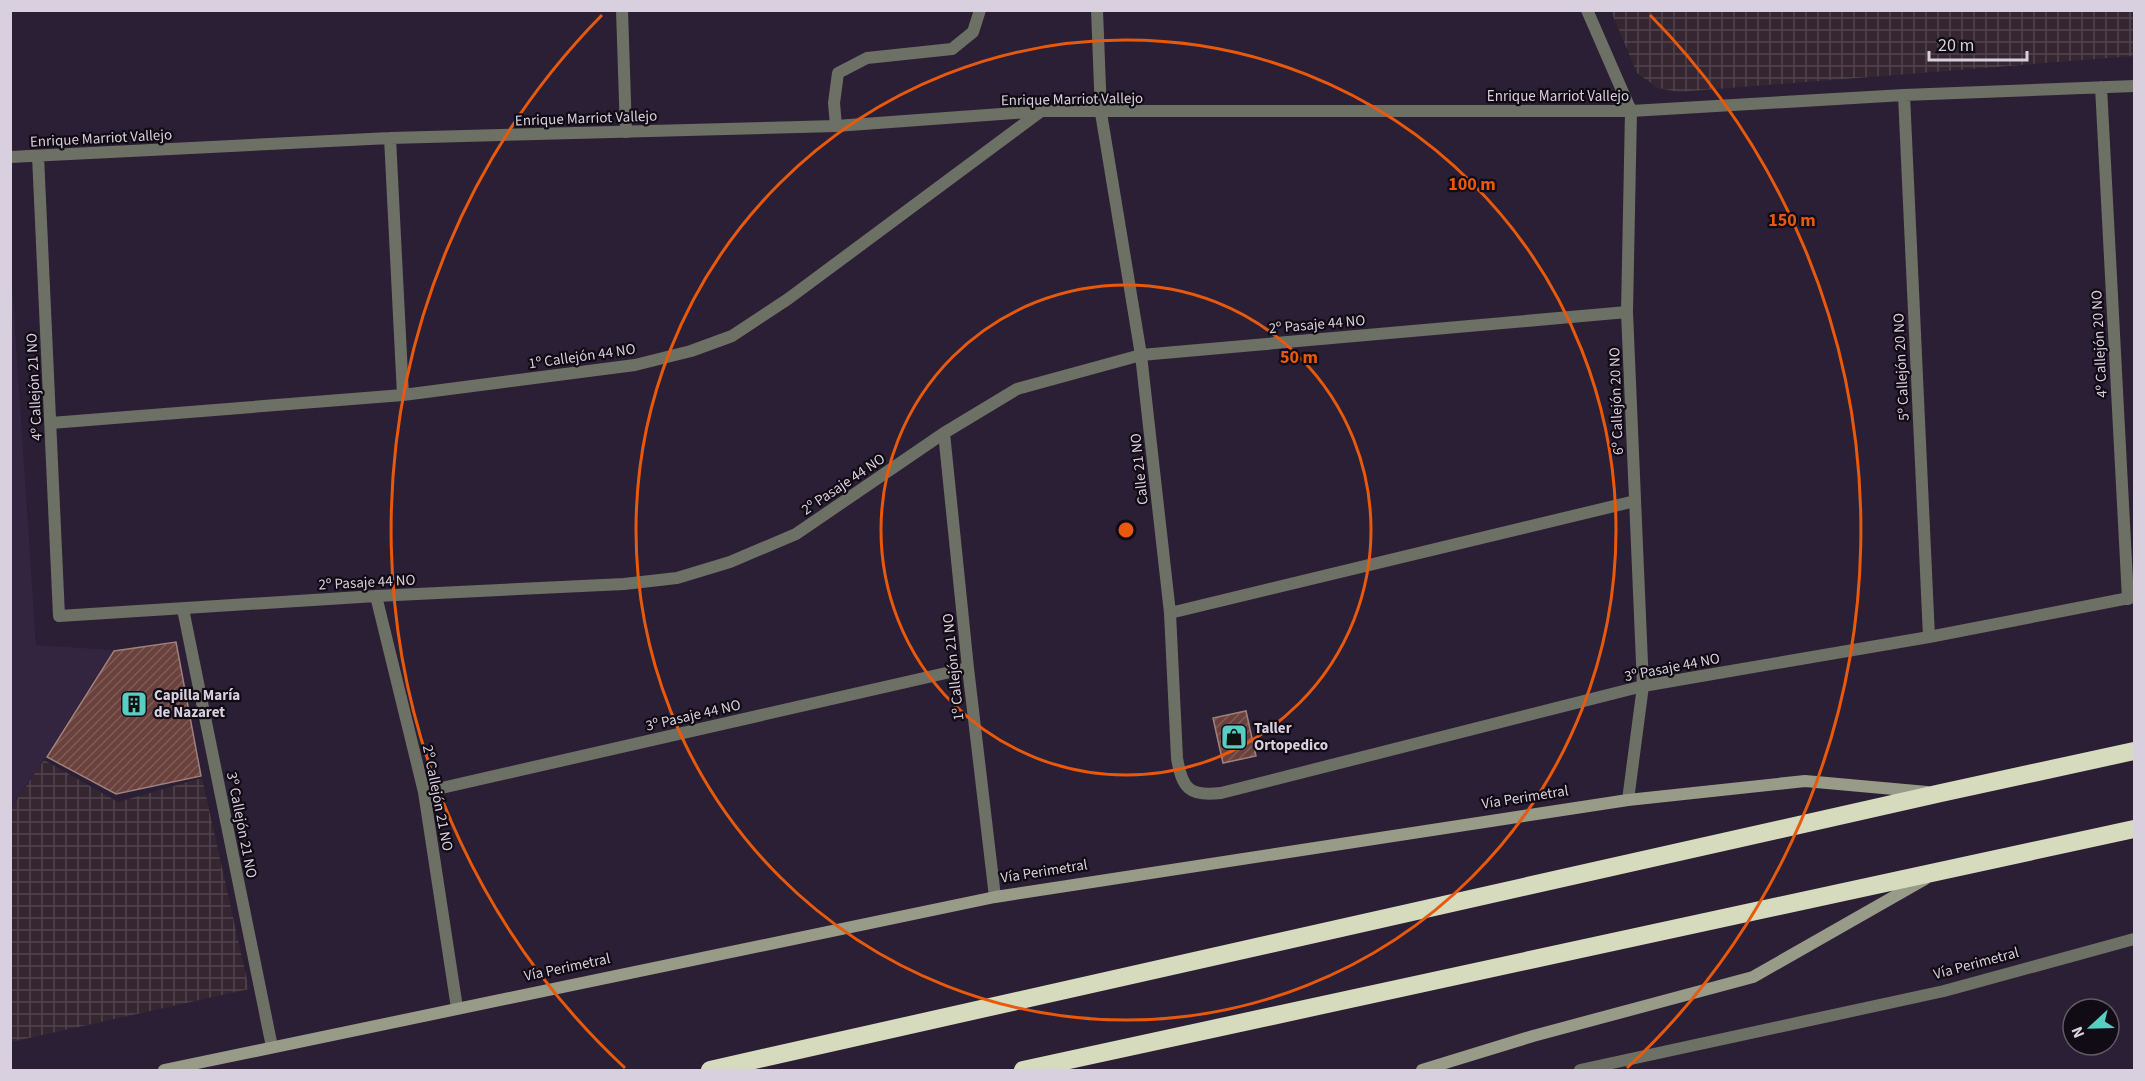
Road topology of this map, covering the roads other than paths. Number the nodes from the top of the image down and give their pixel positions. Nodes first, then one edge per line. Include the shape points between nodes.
1 (622, 10) edge
2 (980, 10) edge
3 (1096, 10) edge
4 (1587, 10) edge
5 (2134, 86) edge
6 (2101, 87) junction
7 (1904, 95) junction
8 (1042, 111) junction
9 (1631, 111) junction
10 (1101, 113) junction
11 (836, 126) junction
12 (626, 132) junction
13 (390, 138) junction
14 (38, 156) junction
15 (10, 157) edge
16 (1627, 312) junction
17 (1141, 354) junction
18 (403, 395) junction
19 (51, 423) junction
20 (944, 433) junction
21 (1635, 501) junction
22 (376, 596) junction
23 (2131, 598) edge
24 (183, 609) junction
25 (1170, 613) junction
26 (59, 616) joint
27 (1929, 637) junction
28 (968, 668) junction
29 (1643, 686) junction
30 (2134, 751) edge
31 (424, 792) junction
32 (1221, 793) joint
33 (1941, 793) junction
34 (1628, 800) junction
35 (2134, 829) edge
36 (1936, 873) junction
37 (995, 897) junction
38 (2134, 939) edge
39 (457, 1008) junction
40 (272, 1047) junction
41 (164, 1071) edge
42 (710, 1071) edge
43 (1023, 1071) edge
44 (1422, 1071) edge
45 (1580, 1071) edge

1 - 12 street
2 - 11 street via 973,32 952,49 867,58 838,74
3 - 10 street, Calle 21 NO
4 - 9 street, 6º Callejón 20 NO
5 - 6 street, Enrique Marriot Vallejo
6 - 7 street, Enrique Marriot Vallejo
6 - 23 street, 4º Callejón 20 NO
7 - 9 street, Enrique Marriot Vallejo
7 - 27 street, 5º Callejón 20 NO
8 - 10 street, Enrique Marriot Vallejo
8 - 11 street, Enrique Marriot Vallejo
8 - 18 street, 1º Callejón 44 NO via 732,336 635,365
9 - 10 street, Enrique Marriot Vallejo
9 - 16 street, 6º Callejón 20 NO
10 - 17 street, Calle 21 NO
11 - 12 street, Enrique Marriot Vallejo
12 - 13 street, Enrique Marriot Vallejo
13 - 14 street, Enrique Marriot Vallejo
13 - 18 street
14 - 15 street, Enrique Marriot Vallejo
14 - 19 street, 4º Callejón 21 NO
16 - 17 street, 2º Pasaje 44 NO
16 - 21 street, 6º Callejón 20 NO
17 - 20 street, 2º Pasaje 44 NO via 1017,389
17 - 25 street, Calle 21 NO
18 - 19 street, 1º Callejón 44 NO
19 - 26 street, 4º Callejón 21 NO
20 - 22 street, 2º Pasaje 44 NO via 796,534 730,562 677,578
20 - 28 street, 1º Callejón 21 NO
21 - 25 street
21 - 29 street, 6º Callejón 20 NO
22 - 24 street, 2º Pasaje 44 NO
22 - 31 street, 2º Callejón 21 NO
23 - 27 street, 3º Pasaje 44 NO
24 - 26 street, 2º Pasaje 44 NO
24 - 40 street, 3º Callejón 21 NO
25 - 32 street, Calle 21 NO via 1180,779 1191,791 1204,795
27 - 29 street, 3º Pasaje 44 NO
28 - 31 street, 3º Pasaje 44 NO
28 - 37 street, 1º Callejón 21 NO
29 - 32 street, 3º Pasaje 44 NO
29 - 34 street, 6º Callejón 20 NO
30 - 33 highway, Vía Perimetral
31 - 39 street, 2º Callejón 21 NO
33 - 34 main road, Vía Perimetral via 1804,781
33 - 42 highway, Vía Perimetral
34 - 37 main road, Vía Perimetral
35 - 36 highway
36 - 43 highway
36 - 44 main road via 1753,977 1533,1036
37 - 39 main road, Vía Perimetral
38 - 45 street, Vía Perimetral via 1944,990
39 - 40 main road, Vía Perimetral
40 - 41 main road, Vía Perimetral

